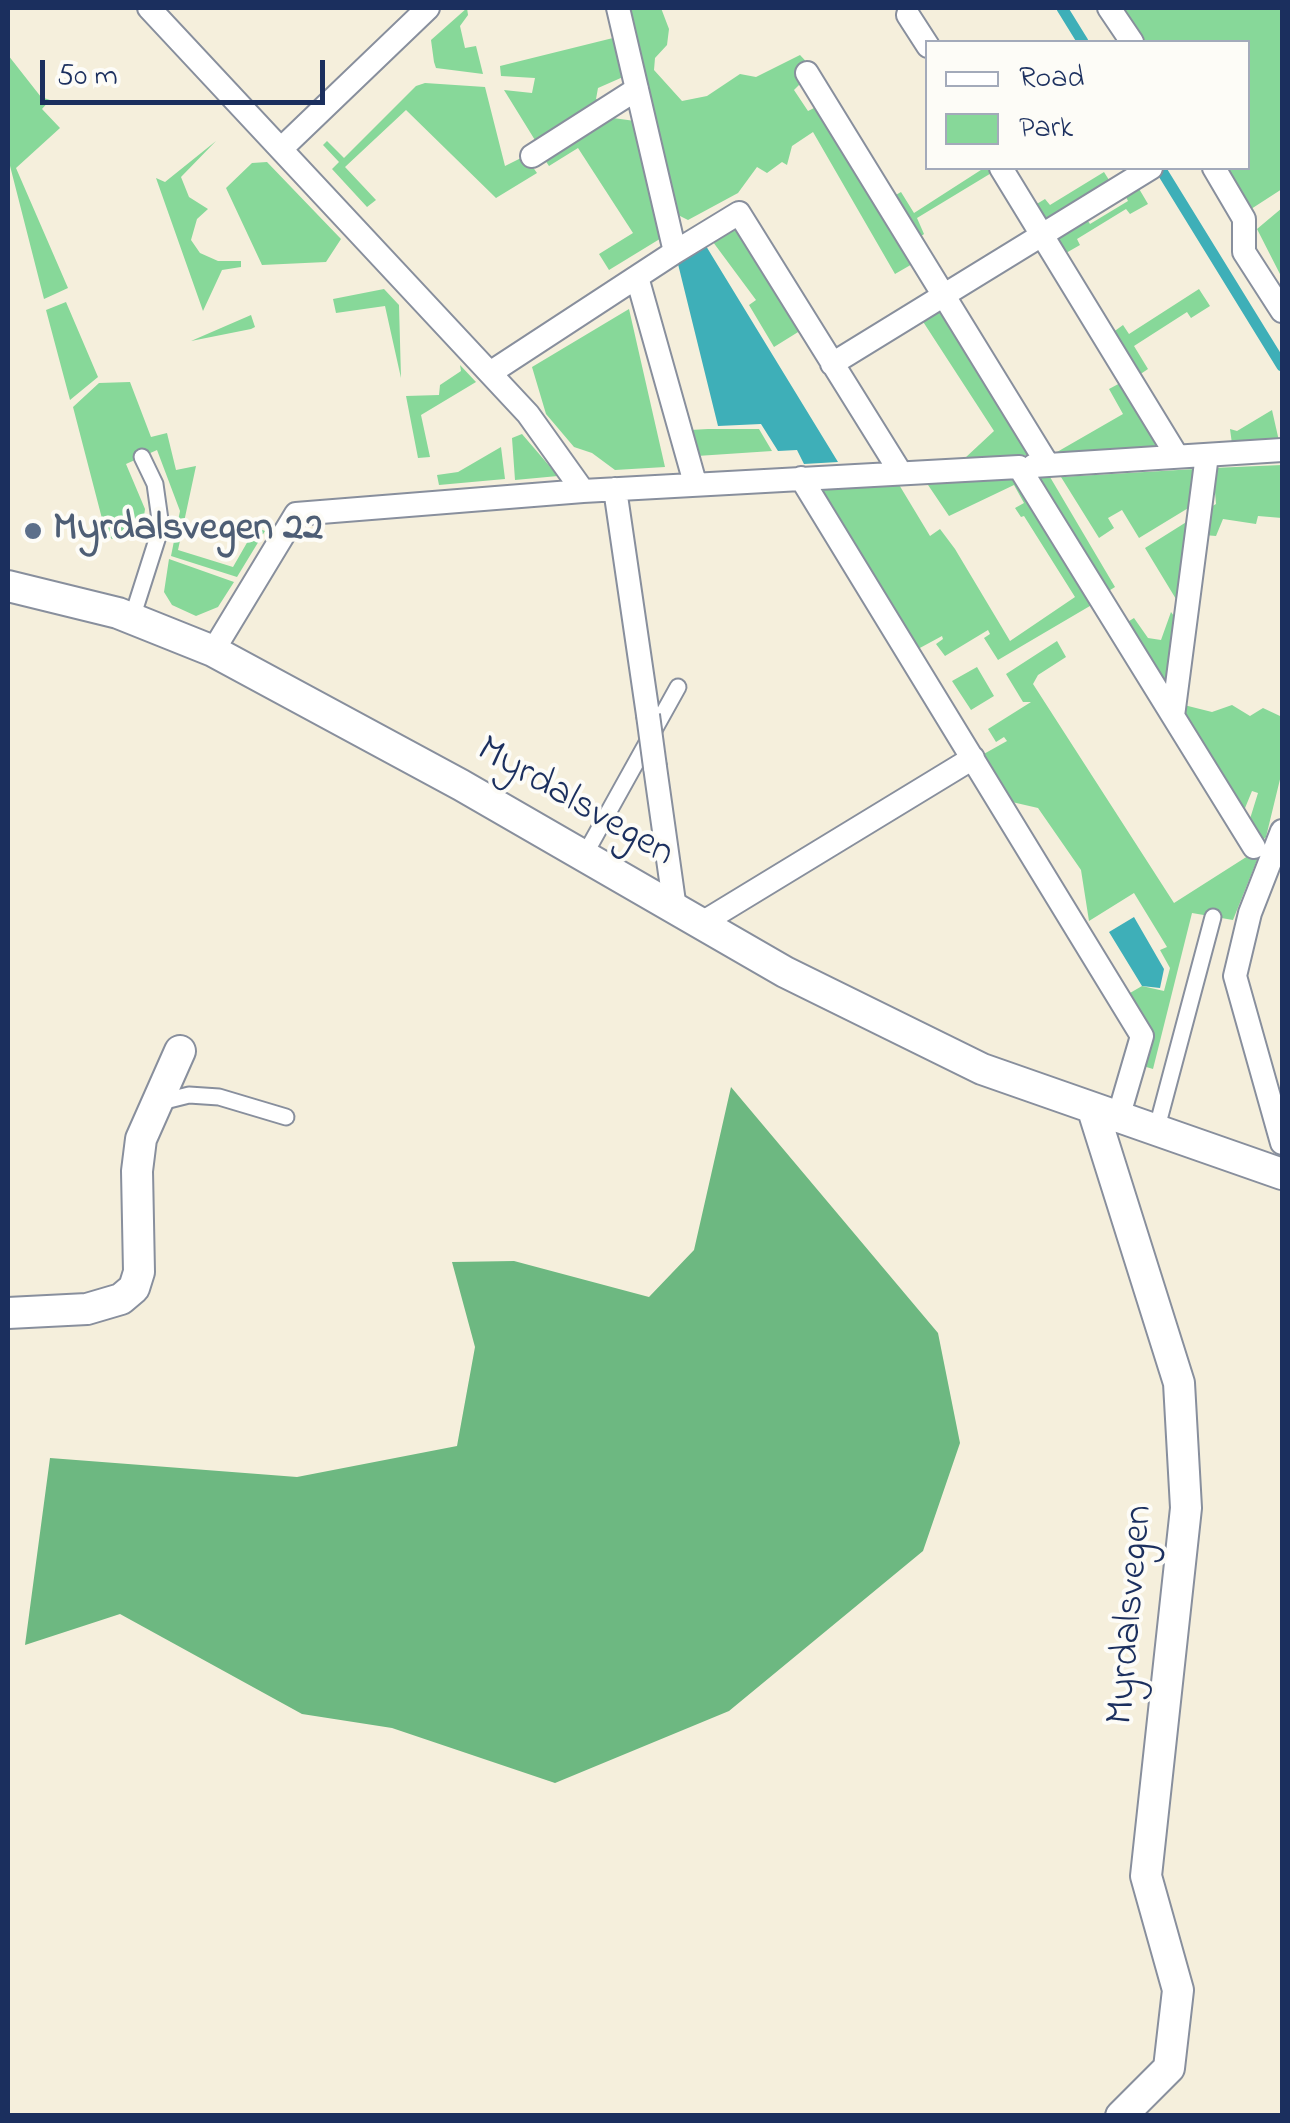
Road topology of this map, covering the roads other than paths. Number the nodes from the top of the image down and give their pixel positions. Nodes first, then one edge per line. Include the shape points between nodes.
1 (149, 8) edge
2 (428, 8) edge
3 (618, 8) edge
4 (1109, 8) edge
5 (908, 15) dead end
6 (1131, 40) edge
7 (925, 41) edge
8 (807, 73) dead end
9 (637, 89) junction
10 (281, 150) junction
11 (532, 156) dead end
12 (1002, 170) edge
13 (1215, 170) edge
14 (1141, 174) edge
15 (1042, 234) junction
16 (675, 252) junction
17 (637, 276) junction
18 (943, 294) junction
19 (1282, 312) edge
20 (832, 364) junction
21 (490, 373) junction
22 (1282, 450) edge
23 (1208, 454) junction
24 (1177, 456) junction
25 (142, 457) dead end
26 (1048, 465) junction
27 (1019, 467) junction
28 (899, 470) junction
29 (801, 478) junction
30 (696, 483) junction
31 (616, 489) junction
32 (583, 491) junction
33 (8, 586) edge
34 (132, 618) junction
35 (212, 651) junction
36 (678, 687) dead end
37 (1173, 716) junction
38 (973, 758) junction
39 (1282, 831) edge
40 (1254, 847) dead end
41 (584, 856) junction
42 (689, 916) junction
43 (1213, 917) dead end
44 (180, 1050) dead end
45 (153, 1104) junction
46 (1106, 1114) junction
47 (286, 1117) dead end
48 (1156, 1131) junction
49 (1282, 1142) edge
50 (1282, 1174) edge
51 (8, 1313) edge
52 (1122, 2116) edge

1 - 10 street
2 - 10 street
3 - 9 street
4 - 6 street
5 - 7 street
8 - 18 street
9 - 11 street
9 - 16 street
10 - 21 street
12 - 15 street
13 - 19 street via 1244,218 1244,252
14 - 15 street
15 - 18 street
15 - 24 street
16 - 17 street
16 - 20 street via 738,213
17 - 21 street
17 - 30 street
18 - 20 street
18 - 26 street
20 - 28 street
21 - 32 street
22 - 23 street
23 - 24 street
23 - 37 street
24 - 26 street
25 - 34 lane via 162,526
26 - 27 street
27 - 28 street
27 - 37 street
28 - 29 street
29 - 30 street
29 - 38 street
30 - 31 street
31 - 32 street
31 - 42 street, bridge via 655,767
32 - 35 street via 296,514
33 - 34 street, Myrdalsvegen
34 - 35 street, Myrdalsvegen
35 - 41 street, Myrdalsvegen
36 - 41 lane
37 - 40 street
38 - 42 street
38 - 46 street via 1142,1036
39 - 49 street via 1250,913 1235,976
41 - 42 street, Myrdalsvegen
42 - 46 street, Myrdalsvegen via 982,1069
43 - 48 lane
44 - 45 street
45 - 47 lane via 218,1097
45 - 51 street via 137,1171 140,1272 134,1288 87,1309
46 - 48 street, Myrdalsvegen
46 - 52 street, Myrdalsvegen via 1179,1383 1186,1508 1146,1876 1178,1990 1169,2068
48 - 50 street, Myrdalsvegen

